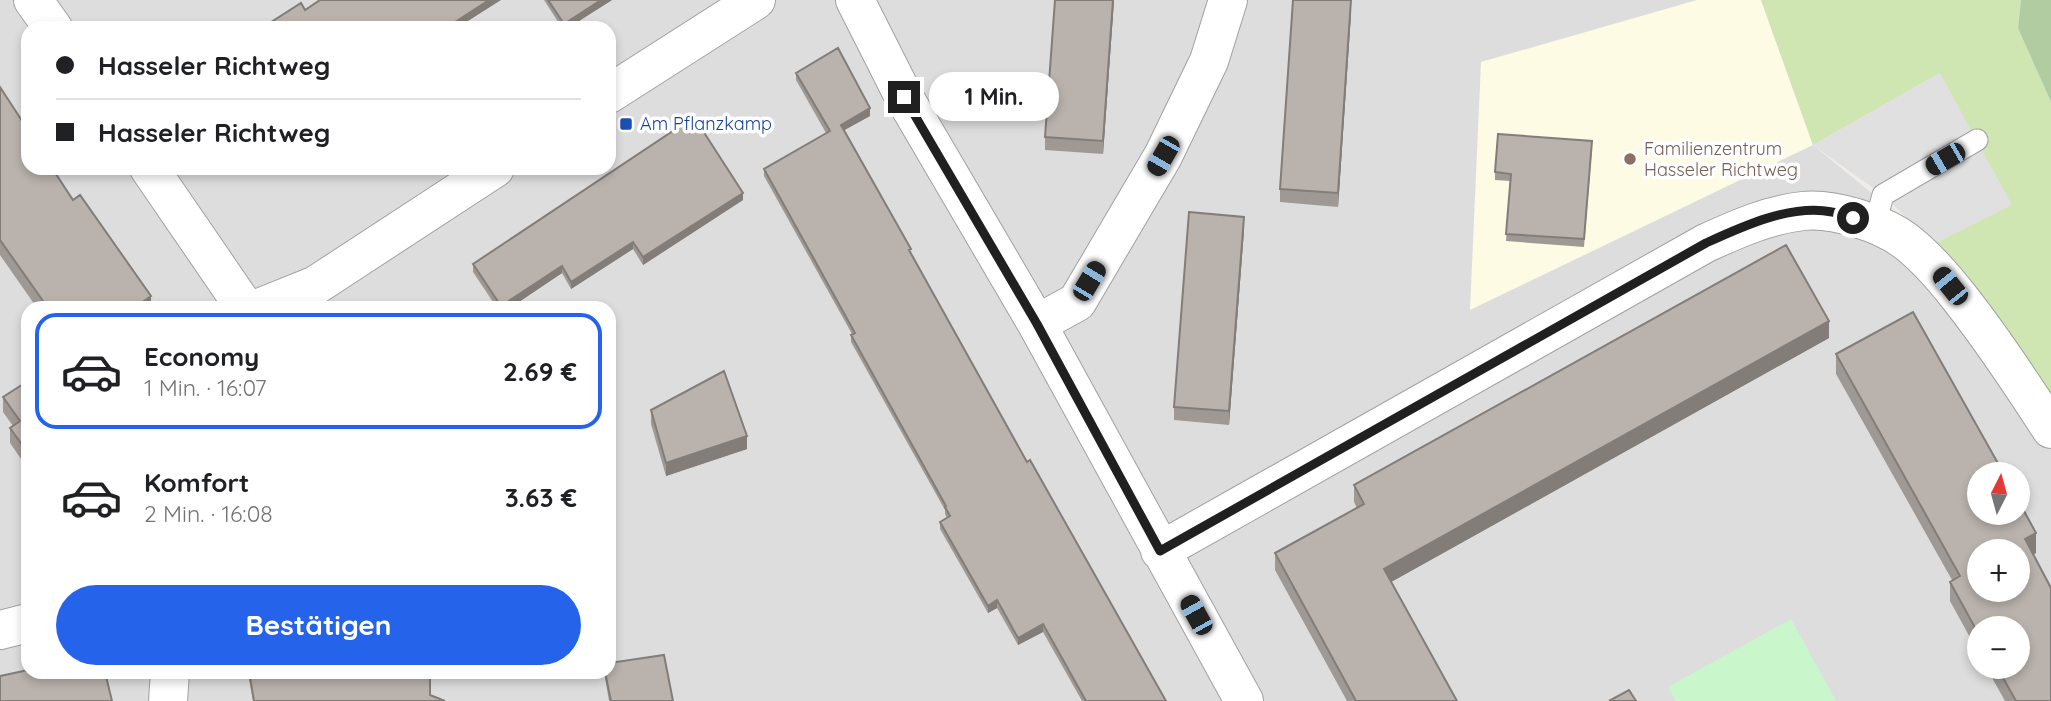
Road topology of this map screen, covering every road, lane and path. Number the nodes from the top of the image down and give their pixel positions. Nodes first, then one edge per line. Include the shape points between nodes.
1 (33, 0) edge
2 (755, 0) edge
3 (855, 0) edge
4 (1227, 0) edge
5 (48, 21) edge
6 (616, 89) edge
7 (1977, 140) dead end
8 (154, 175) edge
9 (484, 175) edge
10 (1875, 225) junction
11 (240, 301) edge
12 (276, 301) edge
13 (1037, 324) junction
14 (2051, 429) edge
15 (1160, 551) junction
16 (21, 624) edge
17 (0, 630) edge
18 (169, 679) edge
19 (167, 701) edge
20 (1244, 701) edge

1 - 5 street
2 - 6 street
3 - 13 street via 904,97
4 - 13 street via 1209,61 1163,156 1077,302
7 - 10 lane via 1883,195
8 - 11 street
9 - 12 street via 316,285
10 - 14 street via 1907,241 1936,269 1992,338
10 - 15 street via 1831,212 1803,211 1746,224
13 - 15 street
15 - 20 street
16 - 17 street
18 - 19 street

